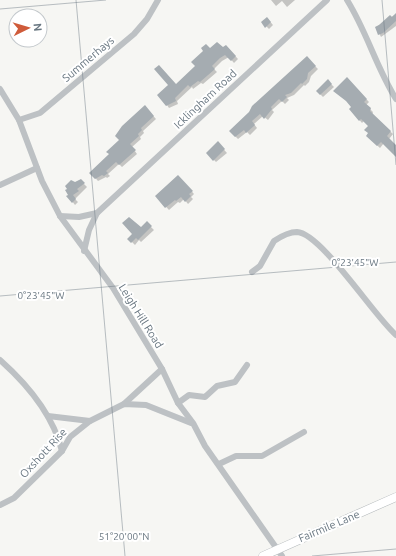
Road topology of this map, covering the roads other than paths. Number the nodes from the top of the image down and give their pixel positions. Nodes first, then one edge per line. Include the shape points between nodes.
1 (158, 0) edge
2 (327, 0) edge
3 (348, 0) edge
4 (0, 89) edge
5 (396, 99) edge
6 (20, 120) junction
7 (37, 168) junction
8 (0, 185) edge
9 (97, 212) junction
10 (60, 216) junction
11 (84, 251) junction
12 (252, 272) dead end
13 (396, 335) edge
14 (0, 360) edge
15 (247, 365) dead end
16 (162, 368) junction
17 (178, 403) junction
18 (124, 404) junction
19 (48, 416) junction
20 (90, 421) junction
21 (193, 423) junction
22 (304, 432) dead end
23 (62, 451) junction
24 (219, 464) junction
25 (396, 497) edge
26 (0, 505) edge
27 (280, 552) edge
28 (263, 556) edge

1 - 6 street, Summerhays via 134,34 40,113
2 - 9 street, Icklingham Road
3 - 5 street
4 - 6 street, Leigh Hill Road
6 - 7 street, Leigh Hill Road
7 - 8 street
7 - 10 street, Leigh Hill Road
9 - 10 street, Icklingham Road via 79,217
9 - 11 street, Icklingham Road
10 - 11 street, Leigh Hill Road
11 - 16 street, Leigh Hill Road via 113,288
12 - 13 street via 260,266 274,241 296,232 304,235 322,247 376,315
14 - 19 street via 27,387
15 - 17 street via 235,382 217,386 205,397 189,395
16 - 17 street, Leigh Hill Road
16 - 18 street, Oxshott Rise
17 - 21 street, Leigh Hill Road
18 - 20 street, Oxshott Rise
18 - 21 street, Oxshott Rise via 146,405
19 - 20 street
19 - 23 street
20 - 23 street, Oxshott Rise via 70,437
21 - 24 street, Leigh Hill Road via 205,446
22 - 24 street via 262,456 236,456
23 - 26 street, Oxshott Rise via 14,498
24 - 27 street, Leigh Hill Road
25 - 27 street, Fairmile Lane
27 - 28 street, Fairmile Lane

